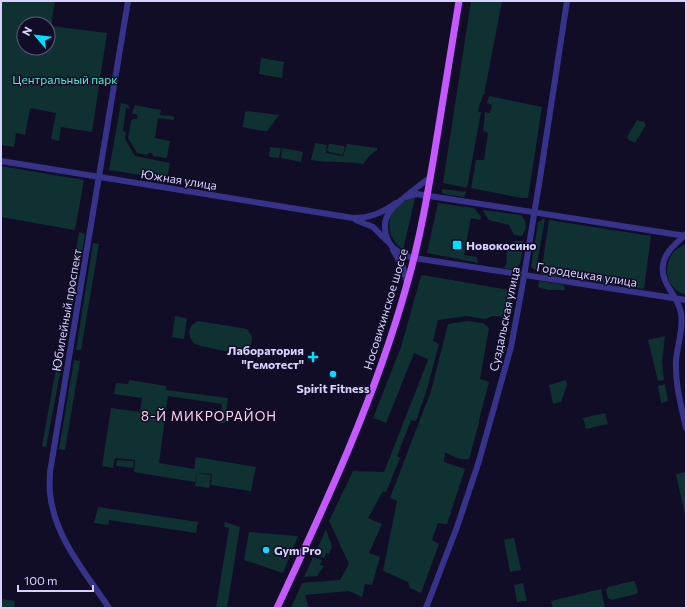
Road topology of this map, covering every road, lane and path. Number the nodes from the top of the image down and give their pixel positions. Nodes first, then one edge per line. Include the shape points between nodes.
1 (128, 1) edge
2 (459, 1) edge
3 (567, 1) edge
4 (1, 161) edge
5 (100, 177) junction
6 (431, 177) junction
7 (427, 196) junction
8 (405, 197) junction
9 (396, 203) junction
10 (535, 213) junction
11 (353, 218) junction
12 (686, 236) edge
13 (391, 245) junction
14 (414, 258) junction
15 (524, 275) junction
16 (407, 284) junction
17 (667, 286) junction
18 (675, 298) junction
19 (686, 300) edge
20 (686, 321) edge
21 (679, 336) junction
22 (686, 428) edge
23 (109, 608) edge
24 (278, 608) edge
25 (426, 608) edge

1 - 5 street, Юбилейный проспект
2 - 6 main road, Носовихинское шоссе
3 - 10 street, Суздальская улица
4 - 5 street, Южная улица
5 - 11 street, Южная улица
5 - 23 street, Юбилейный проспект via 53,451 50,488 52,508 61,534
6 - 7 main road, Носовихинское шоссе
6 - 8 street, Южная улица
7 - 8 street via 418,194
7 - 10 street
7 - 14 main road, Носовихинское шоссе
8 - 9 street, Южная улица
9 - 11 street, Южная улица via 370,217
9 - 13 street via 389,211 385,223 386,235
10 - 12 street
10 - 15 street, Суздальская улица
11 - 13 street, Южная улица via 373,227
12 - 17 street via 675,244 662,265
13 - 14 street, Городецкая улица via 403,255
13 - 16 street via 403,267
14 - 15 street, Городецкая улица
14 - 16 main road, Носовихинское шоссе
15 - 18 street, Городецкая улица
15 - 25 street, Суздальская улица via 511,347 479,461
16 - 24 main road, Носовихинское шоссе via 363,411
17 - 18 street
17 - 19 street via 674,294
18 - 19 street, Городецкая улица
18 - 21 street via 681,318
20 - 21 street
21 - 22 street via 676,380

